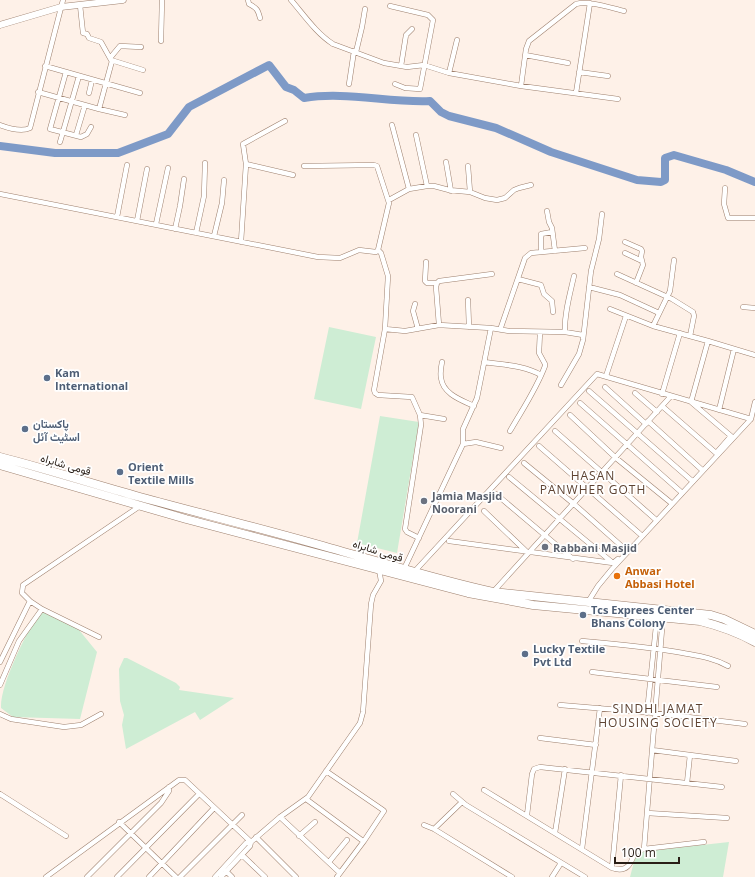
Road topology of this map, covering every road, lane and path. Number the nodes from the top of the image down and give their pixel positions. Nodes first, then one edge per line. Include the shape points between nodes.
1 (63, 0) edge
2 (123, 0) edge
3 (162, 0) edge
4 (248, 0) edge
5 (291, 0) edge
6 (590, 3) junction
7 (80, 5) junction
8 (390, 6) dead end
9 (61, 7) junction
10 (365, 9) dead end
11 (624, 10) dead end
12 (260, 18) dead end
13 (0, 25) edge
14 (412, 29) dead end
15 (456, 40) dead end
16 (160, 41) dead end
17 (141, 46) dead end
18 (355, 52) junction
19 (525, 56) junction
20 (111, 59) junction
21 (568, 63) dead end
22 (424, 65) junction
23 (45, 66) junction
24 (401, 66) junction
25 (143, 70) dead end
26 (66, 72) junction
27 (579, 72) junction
28 (449, 73) junction
29 (79, 76) junction
30 (608, 76) dead end
31 (92, 80) junction
32 (106, 83) junction
33 (349, 84) dead end
34 (395, 84) dead end
35 (521, 86) junction
36 (38, 92) junction
37 (89, 93) dead end
38 (140, 93) dead end
39 (576, 93) junction
40 (59, 98) junction
41 (618, 100) dead end
42 (72, 101) junction
43 (85, 105) junction
44 (99, 109) junction
45 (125, 115) dead end
46 (285, 121) dead end
47 (0, 125) edge
48 (392, 125) dead end
49 (91, 127) dead end
50 (63, 132) junction
51 (76, 135) junction
52 (416, 135) dead end
53 (60, 142) dead end
54 (446, 162) dead end
55 (205, 163) dead end
56 (246, 164) junction
57 (127, 165) dead end
58 (304, 166) dead end
59 (468, 166) dead end
60 (168, 168) dead end
61 (147, 169) dead end
62 (293, 175) dead end
63 (184, 179) dead end
64 (224, 180) dead end
65 (531, 185) dead end
66 (427, 186) junction
67 (725, 188) dead end
68 (409, 189) junction
69 (451, 191) junction
70 (470, 192) junction
71 (0, 194) edge
72 (389, 200) junction
73 (547, 211) dead end
74 (602, 214) dead end
75 (117, 217) junction
76 (755, 218) edge
77 (137, 221) junction
78 (156, 224) junction
79 (175, 229) junction
80 (552, 232) junction
81 (196, 233) junction
82 (214, 236) junction
83 (241, 242) junction
84 (625, 242) dead end
85 (585, 248) dead end
86 (378, 250) junction
87 (555, 251) junction
88 (541, 252) junction
89 (625, 253) dead end
90 (674, 260) dead end
91 (642, 261) junction
92 (426, 262) dead end
93 (492, 274) dead end
94 (617, 274) dead end
95 (574, 276) dead end
96 (518, 279) junction
97 (436, 283) junction
98 (636, 283) junction
99 (589, 287) junction
100 (667, 297) junction
101 (468, 300) dead end
102 (414, 304) dead end
103 (743, 307) dead end
104 (755, 308) edge
105 (610, 309) dead end
106 (553, 312) dead end
107 (659, 313) junction
108 (626, 316) junction
109 (438, 325) junction
110 (652, 326) junction
111 (469, 327) junction
112 (491, 328) junction
113 (385, 329) junction
114 (418, 329) junction
115 (500, 330) junction
116 (540, 332) junction
117 (565, 332) junction
118 (680, 333) junction
119 (584, 335) junction
120 (690, 336) junction
121 (708, 341) junction
122 (734, 349) junction
123 (755, 355) edge
124 (442, 362) dead end
125 (484, 362) junction
126 (541, 375) junction
127 (606, 376) junction
128 (561, 385) dead end
129 (605, 387) dead end
130 (588, 390) dead end
131 (635, 393) dead end
132 (662, 394) junction
133 (671, 396) junction
134 (691, 402) junction
135 (580, 403) dead end
136 (755, 403) edge
137 (474, 406) junction
138 (662, 406) junction
139 (719, 410) junction
140 (657, 412) junction
141 (570, 415) dead end
142 (420, 416) junction
143 (444, 419) dead end
144 (751, 420) junction
145 (647, 423) junction
146 (510, 431) dead end
147 (555, 431) dead end
148 (638, 434) junction
149 (463, 444) junction
150 (628, 444) junction
151 (539, 446) dead end
152 (501, 448) dead end
153 (716, 453) junction
154 (0, 457) edge
155 (616, 458) junction
156 (524, 463) dead end
157 (0, 465) edge
158 (0, 468) edge
159 (15, 469) junction
160 (701, 469) junction
161 (602, 472) junction
162 (509, 477) dead end
163 (691, 480) junction
164 (588, 488) junction
165 (680, 491) junction
166 (496, 494) dead end
167 (670, 502) junction
168 (574, 504) junction
169 (140, 506) junction
170 (484, 512) dead end
171 (559, 519) junction
172 (655, 519) junction
173 (545, 534) junction
174 (640, 534) junction
175 (419, 538) junction
176 (449, 541) dead end
177 (626, 550) junction
178 (528, 553) junction
179 (573, 559) junction
180 (612, 563) junction
181 (379, 569) junction
182 (404, 570) junction
183 (414, 572) junction
184 (494, 592) junction
185 (30, 601) junction
186 (588, 602) junction
187 (42, 609) junction
188 (660, 617) junction
189 (755, 634) edge
190 (99, 637) dead end
191 (582, 640) dead end
192 (755, 642) edge
193 (654, 649) junction
194 (660, 649) junction
195 (0, 662) edge
196 (728, 666) dead end
197 (592, 672) dead end
198 (651, 679) junction
199 (657, 679) junction
200 (0, 685) edge
201 (717, 686) dead end
202 (560, 705) dead end
203 (600, 708) junction
204 (647, 712) junction
205 (655, 713) junction
206 (0, 714) edge
207 (101, 714) dead end
208 (745, 724) dead end
209 (540, 738) dead end
210 (596, 745) junction
211 (652, 750) junction
212 (690, 755) junction
213 (736, 761) dead end
214 (565, 769) junction
215 (326, 771) junction
216 (592, 772) junction
217 (621, 775) junction
218 (650, 779) junction
219 (686, 783) junction
220 (169, 787) junction
221 (722, 787) dead end
222 (484, 790) dead end
223 (0, 794) edge
224 (199, 794) junction
225 (453, 794) dead end
226 (306, 799) junction
227 (462, 802) junction
228 (214, 808) junction
229 (647, 813) junction
230 (242, 815) dead end
231 (527, 815) junction
232 (280, 817) junction
233 (727, 818) dead end
234 (119, 822) junction
235 (315, 822) dead end
236 (232, 824) junction
237 (424, 824) dead end
238 (434, 829) junction
239 (555, 833) junction
240 (131, 834) junction
241 (66, 836) dead end
242 (299, 836) junction
243 (256, 837) junction
244 (347, 840) dead end
245 (364, 841) dead end
246 (251, 842) junction
247 (704, 842) dead end
248 (146, 848) junction
249 (582, 849) junction
250 (644, 849) junction
251 (242, 855) junction
252 (329, 862) junction
253 (561, 863) junction
254 (162, 864) junction
255 (612, 868) junction
256 (226, 871) junction
257 (340, 872) junction
258 (49, 876) edge
259 (87, 877) edge
260 (117, 877) edge
261 (149, 877) edge
262 (176, 877) edge
263 (180, 877) edge
264 (215, 877) edge
265 (221, 877) edge
266 (232, 877) edge
267 (265, 877) edge
268 (296, 877) edge
269 (337, 877) edge
270 (512, 877) edge
271 (552, 877) edge
272 (585, 877) edge

1 - 9 street
2 - 7 street
3 - 16 street
4 - 12 street via 249,4 259,11
5 - 18 street via 328,40
6 - 11 street
6 - 19 street via 576,4 532,38 527,45
6 - 27 street
7 - 9 street
7 - 20 street via 83,33 101,42
8 - 22 street via 428,15 433,20
9 - 13 street
9 - 23 street
10 - 18 street
14 - 24 street via 406,35
15 - 28 street
17 - 20 street via 120,46
18 - 24 street via 384,63
18 - 33 street
19 - 21 street
19 - 35 street
20 - 25 street
20 - 32 street
22 - 24 street
22 - 28 street
22 - 34 street via 420,89
23 - 26 street
23 - 36 street
26 - 29 street
26 - 40 street
27 - 30 street
27 - 39 street
28 - 35 street
29 - 31 street
29 - 42 street
31 - 32 street
31 - 37 street
32 - 38 street
32 - 44 street
35 - 39 street
36 - 40 street
36 - 47 street via 29,129
39 - 41 street
40 - 42 street
40 - 50 street via 50,129
42 - 43 street
42 - 50 street
43 - 44 street
43 - 51 street
44 - 45 street
46 - 56 street via 243,144
48 - 68 street
49 - 51 street via 84,136
50 - 51 street
50 - 53 street
52 - 66 street
54 - 69 street
55 - 81 street via 204,196
56 - 62 street
56 - 83 street
57 - 75 street
58 - 72 street via 376,165
59 - 70 street
60 - 78 street
61 - 77 street
63 - 79 street
64 - 82 street via 222,203
65 - 70 street via 514,190 502,200 485,198
66 - 68 street
66 - 69 street
67 - 76 street via 724,204 728,218
68 - 72 street
69 - 70 street
71 - 75 street
72 - 86 street
73 - 80 street
74 - 99 street
75 - 77 street
77 - 78 street
78 - 79 street
79 - 81 street
80 - 87 street
80 - 88 street via 541,234
81 - 82 street
82 - 83 street
83 - 86 street via 331,258 340,258 359,250
84 - 91 street via 642,250
85 - 87 street
86 - 113 street via 381,252 388,276
87 - 88 street
88 - 96 street via 531,253 525,258
89 - 91 street
90 - 100 street via 671,287
91 - 98 street via 643,265
92 - 97 street via 425,281
93 - 97 street
94 - 98 street
95 - 117 street via 566,312
96 - 106 street via 541,285 544,294 552,301
96 - 115 street
97 - 109 street
98 - 100 street
99 - 107 street via 620,295
99 - 119 street
100 - 107 street
100 - 120 street via 693,312
101 - 111 street
102 - 114 street via 413,311
103 - 104 street
105 - 108 street
107 - 110 street
108 - 110 street
108 - 127 street
109 - 111 street
109 - 114 street
110 - 118 street
111 - 112 street
112 - 115 street
112 - 125 street
113 - 114 street
113 - 142 street via 375,393 412,397
115 - 116 street
116 - 117 street
116 - 126 street via 539,354 545,364
117 - 119 street
118 - 120 street
118 - 132 street
119 - 128 street via 579,354
120 - 121 street
121 - 122 street
121 - 134 street
122 - 123 street
122 - 139 street
124 - 137 street via 441,379 448,392
125 - 126 street via 521,367
125 - 137 street
126 - 146 street via 528,403
127 - 132 street
127 - 183 street via 595,375
129 - 145 street
130 - 148 street
131 - 140 street
132 - 133 street
133 - 134 street
133 - 138 street
134 - 139 street
134 - 153 street via 731,436
135 - 150 street
136 - 144 street
137 - 149 street via 463,429
138 - 140 street
138 - 153 street
139 - 144 street
140 - 145 street
141 - 155 street
142 - 143 street
142 - 175 street via 421,425 405,525 406,532
144 - 186 street via 612,569
145 - 148 street
145 - 160 street
147 - 161 street
148 - 150 street
148 - 163 street
149 - 152 street via 476,442
149 - 175 street
150 - 155 street
150 - 165 street
151 - 164 street
153 - 160 street
154 - 182 highway, قومی شاہراہ
155 - 161 street
155 - 167 street
156 - 168 street
157 - 159 highway, قومی شاہراہ
158 - 159 highway
159 - 169 highway, قومی شاہراہ
160 - 163 street
161 - 164 street
161 - 172 street
162 - 171 street
163 - 165 street
164 - 168 street
164 - 174 street
165 - 167 street
166 - 173 street
167 - 172 street
168 - 171 street
168 - 177 street
169 - 181 highway, قومی شاہراہ
169 - 185 street via 23,585 22,593
170 - 178 street
171 - 173 street
171 - 180 street
172 - 174 street
173 - 178 street
173 - 179 street
174 - 177 street
175 - 182 street
176 - 178 street
177 - 180 street
178 - 179 street
178 - 184 street
179 - 180 street
181 - 188 highway, قومی شاہراہ via 492,598
181 - 215 street via 381,581 371,604 362,719
182 - 183 highway, قومی شاہراہ
183 - 184 highway, قومی شاہراہ
184 - 186 highway, قومی شاہراہ
185 - 187 street
185 - 195 street
186 - 189 highway, قومی شاہراہ via 711,615
187 - 190 street
187 - 200 street via 19,640
188 - 192 highway, قومی شاہراہ via 719,625
188 - 193 street
188 - 194 street
191 - 193 street
193 - 194 street
193 - 198 street
194 - 196 street via 706,657
194 - 199 street
197 - 198 street
198 - 199 street
198 - 204 street
199 - 201 street
199 - 205 street
202 - 203 street
203 - 204 street
203 - 210 street
204 - 205 street
205 - 208 street
205 - 211 street
206 - 207 street via 11,719 69,727 81,725
209 - 210 street
210 - 216 street
211 - 212 street
211 - 218 street
212 - 213 street
212 - 219 street
214 - 216 street
214 - 231 street via 534,769
214 - 239 street
215 - 226 street
215 - 257 street via 384,811
216 - 217 street
216 - 249 street
217 - 218 street
217 - 255 street
218 - 219 street
218 - 229 street
219 - 221 street
220 - 224 street via 182,779
220 - 234 street
220 - 240 street via 169,792 161,803
222 - 231 street
223 - 241 street
224 - 228 street
224 - 248 street
225 - 227 street
226 - 232 street
226 - 245 street
227 - 238 street
227 - 253 street
228 - 236 street
228 - 254 street
229 - 233 street
229 - 250 street
230 - 236 street
231 - 239 street
232 - 242 street
232 - 243 street
234 - 240 street
234 - 258 street
235 - 242 street
236 - 246 street
236 - 263 street
237 - 238 street
238 - 270 street
239 - 249 street
240 - 248 street
240 - 259 street
242 - 252 street
243 - 246 street
243 - 268 street
244 - 252 street
246 - 251 street
246 - 264 street via 246,843
247 - 250 street
248 - 254 street
248 - 260 street
249 - 255 street
250 - 255 street via 635,852 626,868
251 - 256 street
251 - 267 street
252 - 257 street
253 - 271 street
253 - 272 street
254 - 261 street
254 - 262 street
256 - 265 street
256 - 266 street
257 - 269 street

